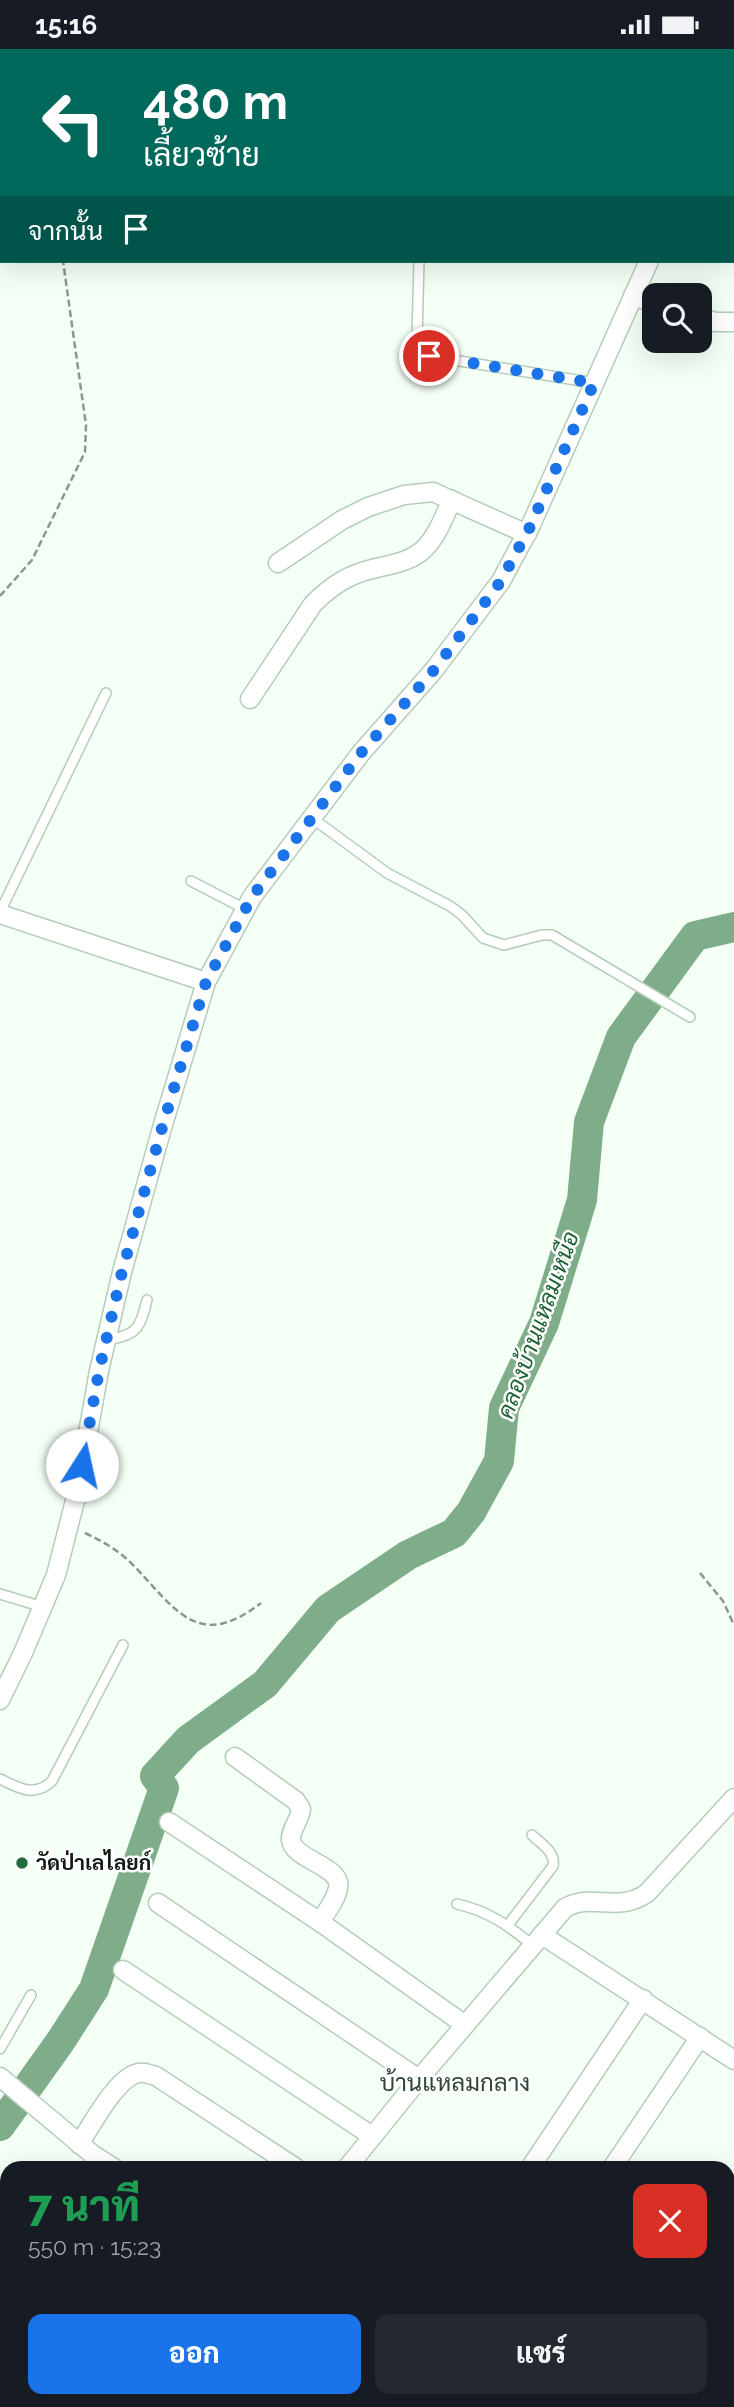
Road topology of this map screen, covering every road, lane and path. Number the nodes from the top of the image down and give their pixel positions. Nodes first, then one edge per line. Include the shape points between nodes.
1 (63, 263) edge
2 (419, 263) edge
3 (648, 263) edge
4 (633, 296) junction
5 (642, 299) edge
6 (712, 321) edge
7 (734, 322) edge
8 (594, 383) junction
9 (452, 500) junction
10 (527, 534) junction
11 (278, 563) dead end
12 (0, 596) edge
13 (106, 692) dead end
14 (250, 699) dead end
15 (312, 818) junction
16 (191, 881) dead end
17 (245, 909) junction
18 (0, 913) edge
19 (206, 982) junction
20 (690, 1017) dead end
21 (148, 1300) dead end
22 (106, 1340) junction
23 (70, 1525) junction
24 (700, 1573) dead end
25 (0, 1594) edge
26 (261, 1602) dead end
27 (43, 1607) junction
28 (734, 1625) edge
29 (123, 1645) dead end
30 (0, 1700) edge
31 (235, 1757) dead end
32 (0, 1779) edge
33 (734, 1798) edge
34 (169, 1822) dead end
35 (531, 1835) dead end
36 (159, 1903) dead end
37 (457, 1904) dead end
38 (320, 1922) junction
39 (508, 1925) junction
40 (537, 1940) junction
41 (122, 1969) dead end
42 (31, 1996) dead end
43 (643, 2000) junction
44 (465, 2025) junction
45 (700, 2037) junction
46 (0, 2049) edge
47 (734, 2060) edge
48 (0, 2077) edge
49 (419, 2079) junction
50 (372, 2136) junction
51 (87, 2153) junction
52 (101, 2161) edge
53 (285, 2161) edge
54 (352, 2161) edge
55 (535, 2161) edge
56 (617, 2161) edge

1 - 12 path via 86,425 85,452 32,560
2 - 8 lane via 420,350 429,356
3 - 4 street
4 - 5 street
4 - 8 street
6 - 7 street
8 - 10 street
9 - 10 street
9 - 11 street via 433,492 368,506
9 - 14 street via 435,536 418,554 356,574 324,593
10 - 15 street via 501,581 434,670 361,753
13 - 18 lane
15 - 17 street
15 - 20 lane via 387,873 450,906 483,938 504,945 552,936
16 - 17 lane
17 - 19 street
18 - 19 street
19 - 22 street
21 - 22 lane via 137,1329
22 - 23 street
23 - 26 path via 119,1552 158,1595 200,1624 220,1625 241,1618
23 - 27 street
24 - 28 path via 723,1601
25 - 27 lane
27 - 30 street
29 - 32 lane via 52,1781 44,1789 29,1791
31 - 38 street via 296,1801 300,1818 290,1842 339,1882
33 - 40 street via 647,1893 627,1903 572,1904
34 - 38 street
35 - 39 lane via 551,1853 553,1866
36 - 49 street
37 - 39 lane via 479,1909
38 - 44 street
39 - 40 lane
40 - 43 street
40 - 44 street
41 - 50 street
42 - 46 lane
43 - 45 street
43 - 55 street
44 - 49 street
45 - 47 street
45 - 56 street
48 - 51 street
49 - 50 street
50 - 54 street
51 - 52 street
51 - 53 street via 113,2094 127,2079 146,2073

